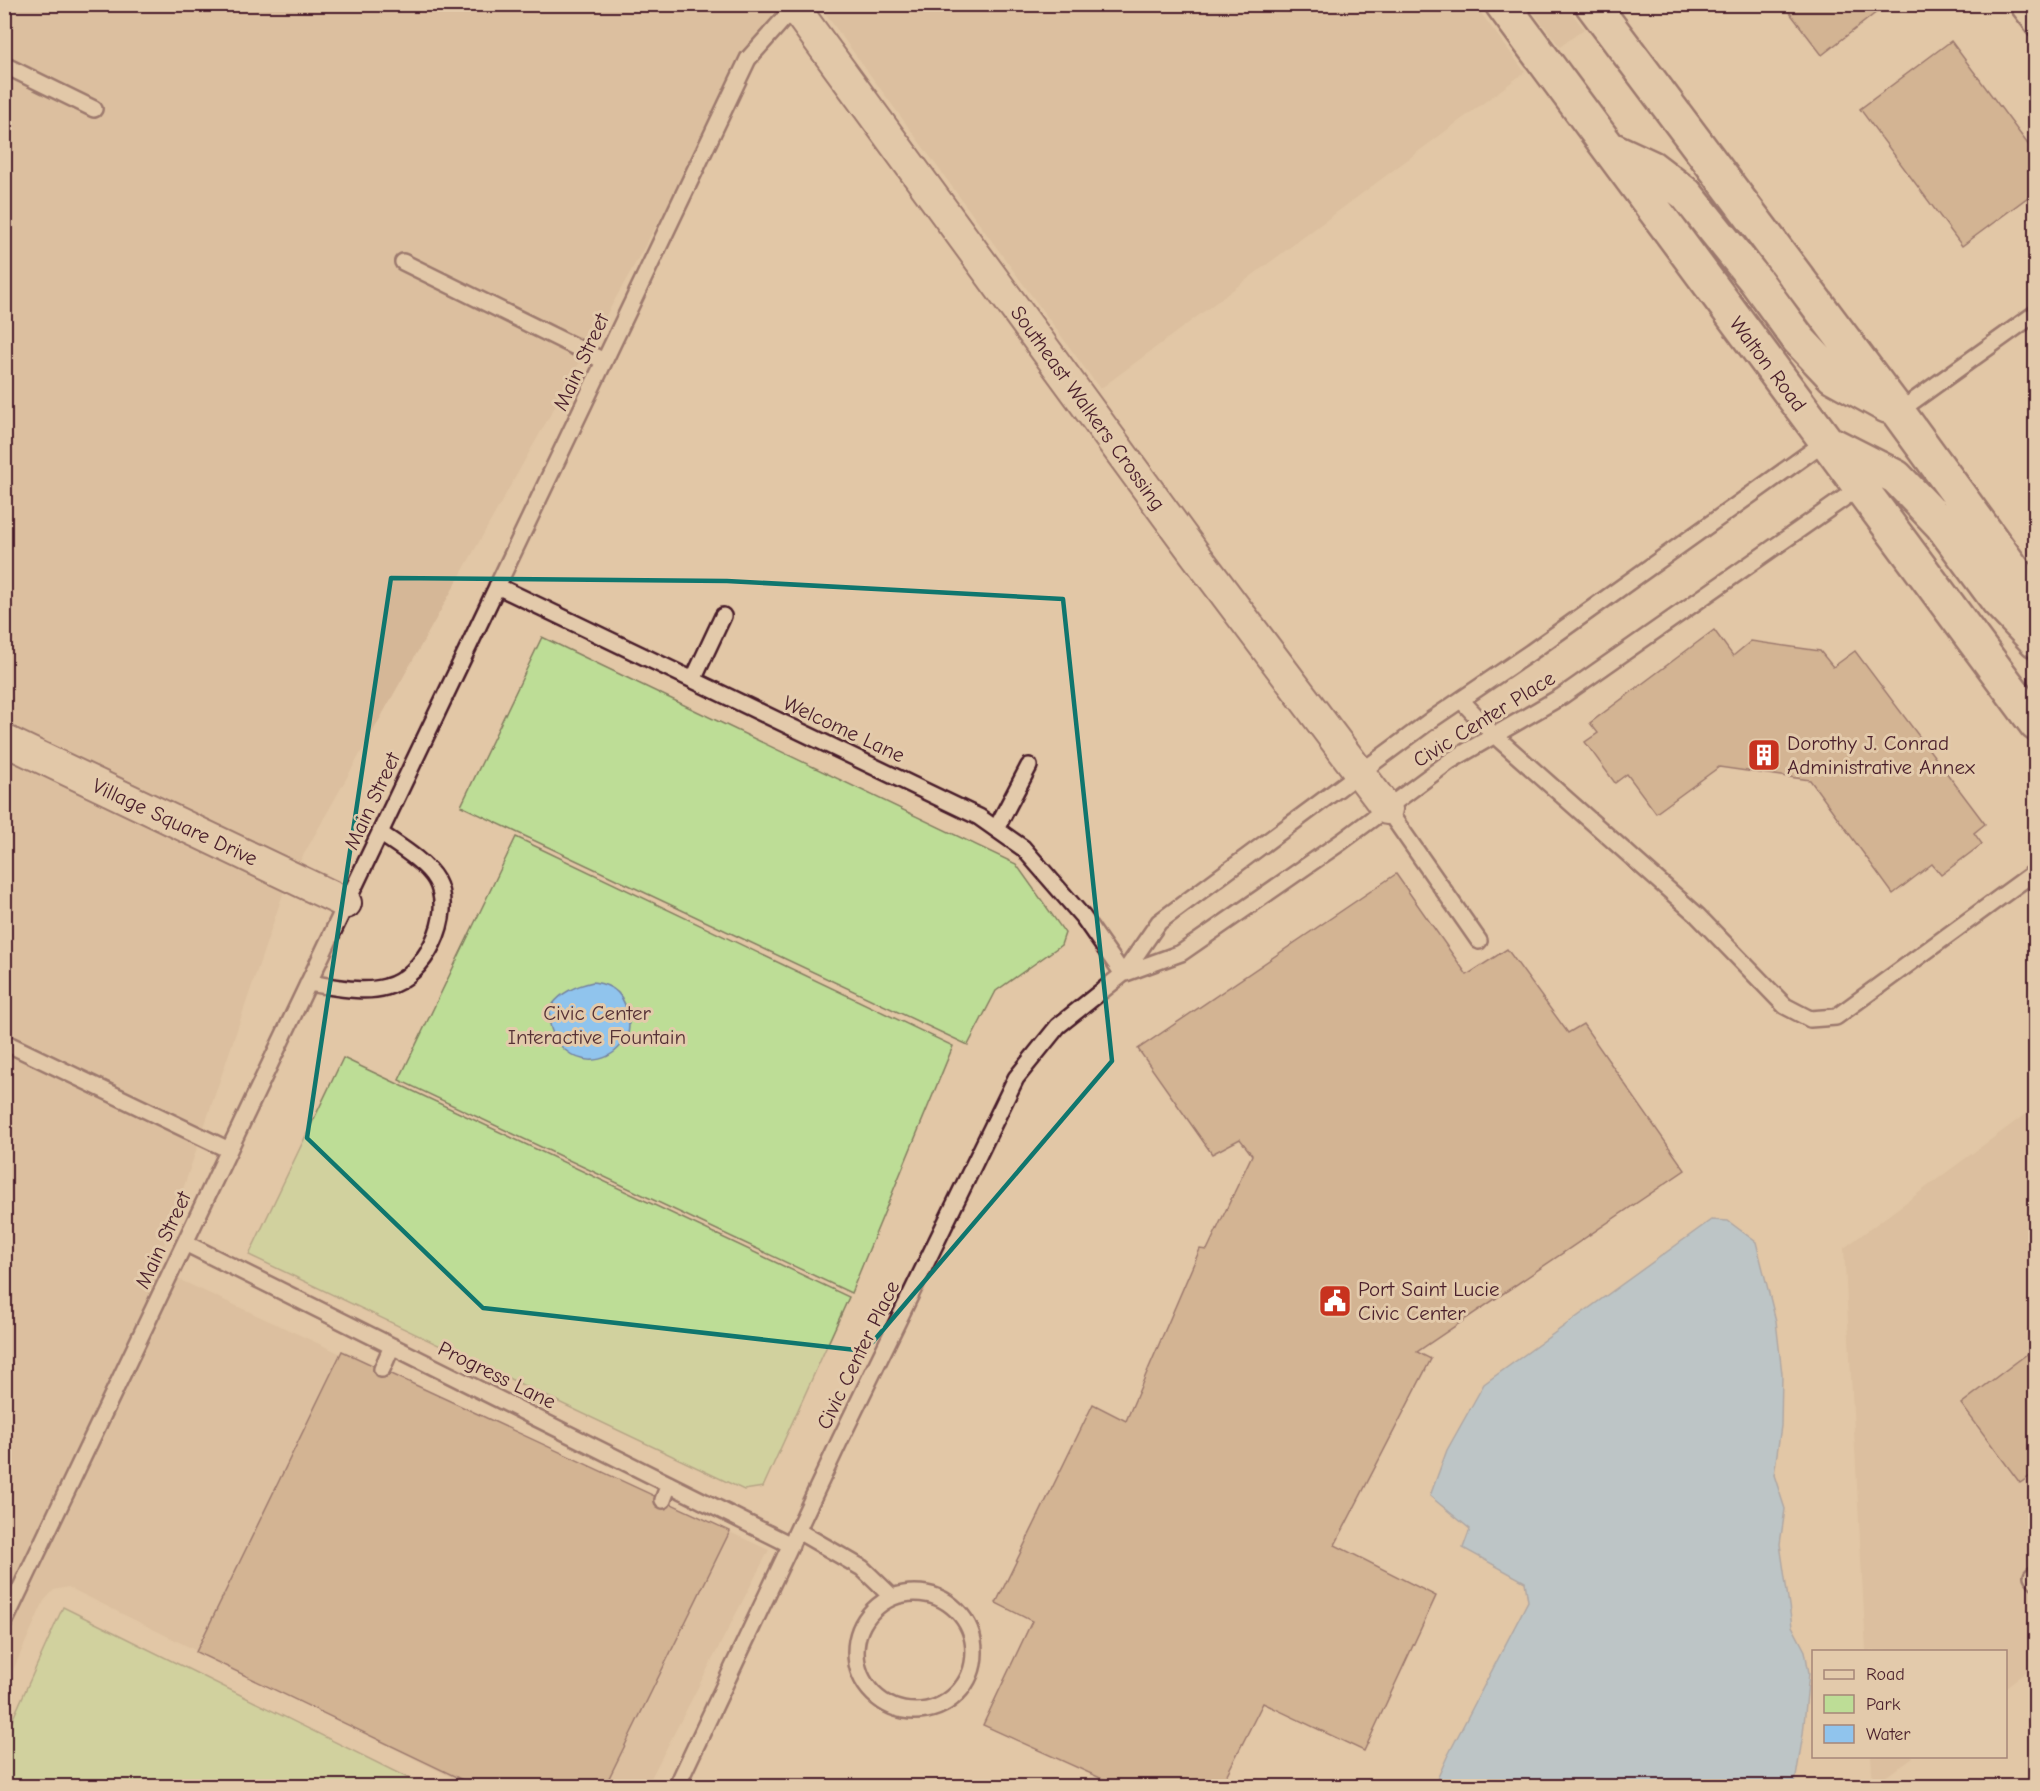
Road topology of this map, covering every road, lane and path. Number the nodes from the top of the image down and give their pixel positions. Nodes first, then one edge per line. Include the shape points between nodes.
1 (1502, 4) edge
2 (1592, 4) edge
3 (796, 5) edge
4 (2025, 9) edge
5 (2036, 30) edge
6 (4, 65) edge
7 (94, 109) dead end
8 (1607, 147) junction
9 (403, 262) dead end
10 (2036, 314) edge
11 (604, 361) junction
12 (1898, 412) junction
13 (1826, 441) junction
14 (1860, 488) junction
15 (497, 586) junction
16 (2036, 601) edge
17 (723, 616) dead end
18 (2036, 641) edge
19 (693, 680) junction
20 (1461, 700) junction
21 (2036, 724) edge
22 (1494, 735) junction
23 (4, 740) edge
24 (1029, 766) dead end
25 (1359, 773) junction
26 (1388, 809) junction
27 (996, 829) junction
28 (380, 833) junction
29 (2036, 870) edge
30 (346, 903) junction
31 (1479, 941) dead end
32 (1123, 974) junction
33 (308, 983) junction
34 (4, 1042) edge
35 (230, 1150) junction
36 (185, 1243) junction
37 (392, 1346) junction
38 (382, 1369) dead end
39 (669, 1484) junction
40 (663, 1500) dead end
41 (798, 1531) junction
42 (791, 1545) junction
43 (2036, 1573) edge
44 (2036, 1581) edge
45 (892, 1597) junction
46 (4, 1623) edge
47 (677, 1786) edge

1 - 8 main road, Walton Road
2 - 12 main road
3 - 11 lane, Main Street via 748,59
3 - 25 street, Southeast Walkers Crossing
4 - 5 lane
6 - 7 lane
8 - 12 main road via 1652,168 1686,194 1799,340 1833,376
8 - 13 main road, Walton Road
9 - 11 lane
10 - 12 lane
11 - 15 lane, Main Street
12 - 16 main road
13 - 14 main road, Walton Road
13 - 18 main road via 1896,477 1941,524 1998,601
13 - 20 lane, Civic Center Place
14 - 21 main road, Walton Road
14 - 22 lane, Civic Center Place via 1562,696
15 - 19 lane, Welcome Lane
15 - 28 lane, Main Street
17 - 19 lane
19 - 27 lane, Welcome Lane via 979,817
20 - 22 lane
20 - 25 lane, Civic Center Place
22 - 26 lane, Civic Center Place via 1450,761
22 - 29 lane via 1697,915 1785,1006 1810,1019 1836,1017
23 - 30 street, Village Square Drive
24 - 27 lane
25 - 26 street, Southeast Walkers Crossing
25 - 32 lane, Civic Center Place via 1159,922
26 - 31 lane
26 - 32 lane, Civic Center Place via 1181,953
27 - 32 lane, Welcome Lane via 1023,848 1061,891
28 - 30 lane, Main Street
28 - 33 lane via 436,879 444,905 436,940 411,972 388,987 371,990
30 - 33 lane, Main Street
32 - 41 lane, Civic Center Place via 1058,1026 1016,1078
33 - 35 lane, Main Street
34 - 35 lane
35 - 36 lane, Main Street
36 - 37 lane, Progress Lane
36 - 46 lane, Main Street
37 - 38 lane
37 - 39 lane, Progress Lane
39 - 40 lane
39 - 42 lane, Progress Lane
41 - 42 lane, Civic Center Place
41 - 45 lane via 862,1568
42 - 47 lane, Civic Center Place
43 - 44 lane via 2032,1576
45 - 45 lane via 875,1607 856,1641 856,1661 862,1680 890,1707 909,1712 946,1703 971,1674 975,1654 972,1635 963,1617 931,1595 911,1593

